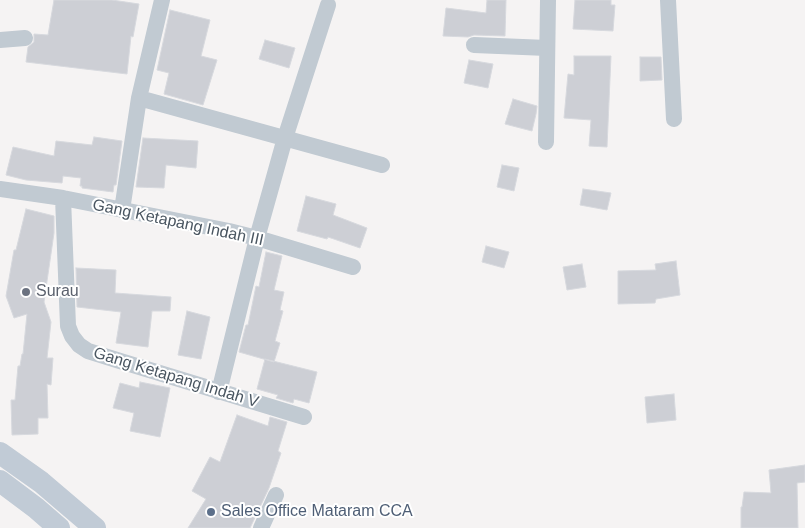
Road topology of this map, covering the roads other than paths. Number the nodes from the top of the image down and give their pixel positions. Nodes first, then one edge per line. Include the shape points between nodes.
1 (162, 0) edge
2 (548, 0) edge
3 (668, 0) edge
4 (328, 5) dead end
5 (25, 38) dead end
6 (0, 40) edge
7 (474, 45) dead end
8 (547, 48) junction
9 (139, 98) junction
10 (674, 119) dead end
11 (285, 138) junction
12 (546, 142) dead end
13 (382, 165) dead end
14 (0, 189) edge
15 (62, 198) junction
16 (122, 210) junction
17 (257, 238) junction
18 (353, 267) dead end
19 (219, 392) junction
20 (304, 417) dead end
21 (0, 453) edge
22 (0, 482) edge
23 (276, 495) dead end
24 (59, 528) edge
25 (95, 528) edge
26 (261, 528) edge

1 - 9 street
2 - 8 street
3 - 10 street
4 - 11 street
5 - 6 street
7 - 8 street
8 - 12 street
9 - 11 street
9 - 16 street
11 - 13 street
11 - 17 street
14 - 15 street, Gang Ketapang Indah III
15 - 16 street, Gang Ketapang Indah III
15 - 19 street, Gang Ketapang Indah V via 68,320 75,341 88,351
16 - 17 street, Gang Ketapang Indah III
17 - 18 street, Gang Ketapang Indah III
17 - 19 street
19 - 20 street, Gang Ketapang Indah V
21 - 25 main road via 41,482
22 - 24 main road
23 - 26 street

